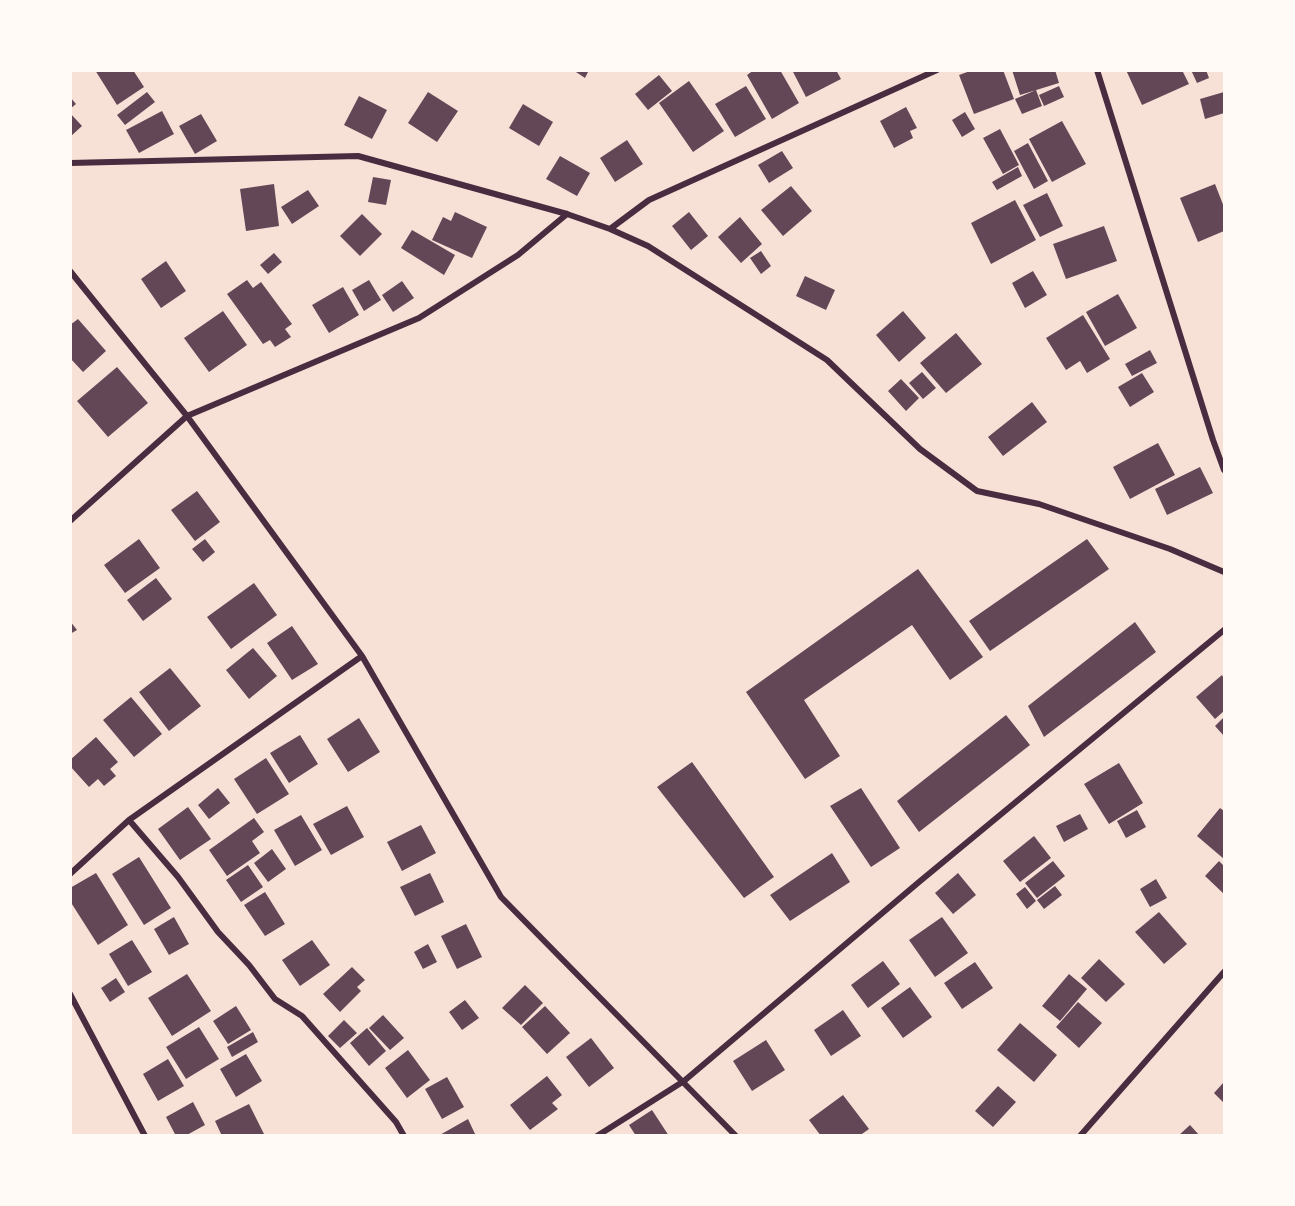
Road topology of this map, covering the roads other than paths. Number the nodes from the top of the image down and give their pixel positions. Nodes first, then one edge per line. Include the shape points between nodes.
1 (937, 70) edge
2 (1097, 70) edge
3 (70, 163) edge
4 (567, 214) junction
5 (610, 229) junction
6 (70, 271) edge
7 (187, 416) junction
8 (1224, 470) edge
9 (70, 520) edge
10 (1224, 572) edge
11 (1224, 630) edge
12 (362, 656) junction
13 (129, 820) junction
14 (70, 874) edge
15 (1224, 972) edge
16 (70, 994) edge
17 (684, 1081) junction
18 (145, 1136) edge
19 (404, 1136) edge
20 (597, 1136) edge
21 (735, 1136) edge
22 (1080, 1136) edge

1 - 5 street via 650,200
2 - 8 street
3 - 4 street via 358,156
4 - 5 street
4 - 7 street via 518,255 419,318
5 - 10 street via 648,246 827,360 920,449 977,491 1039,504
6 - 7 street
7 - 9 street
7 - 12 street
11 - 17 street
12 - 13 street
12 - 17 street via 501,897
13 - 14 street
13 - 19 street via 275,999 302,1016
15 - 22 street
16 - 18 street
17 - 20 street
17 - 21 street

